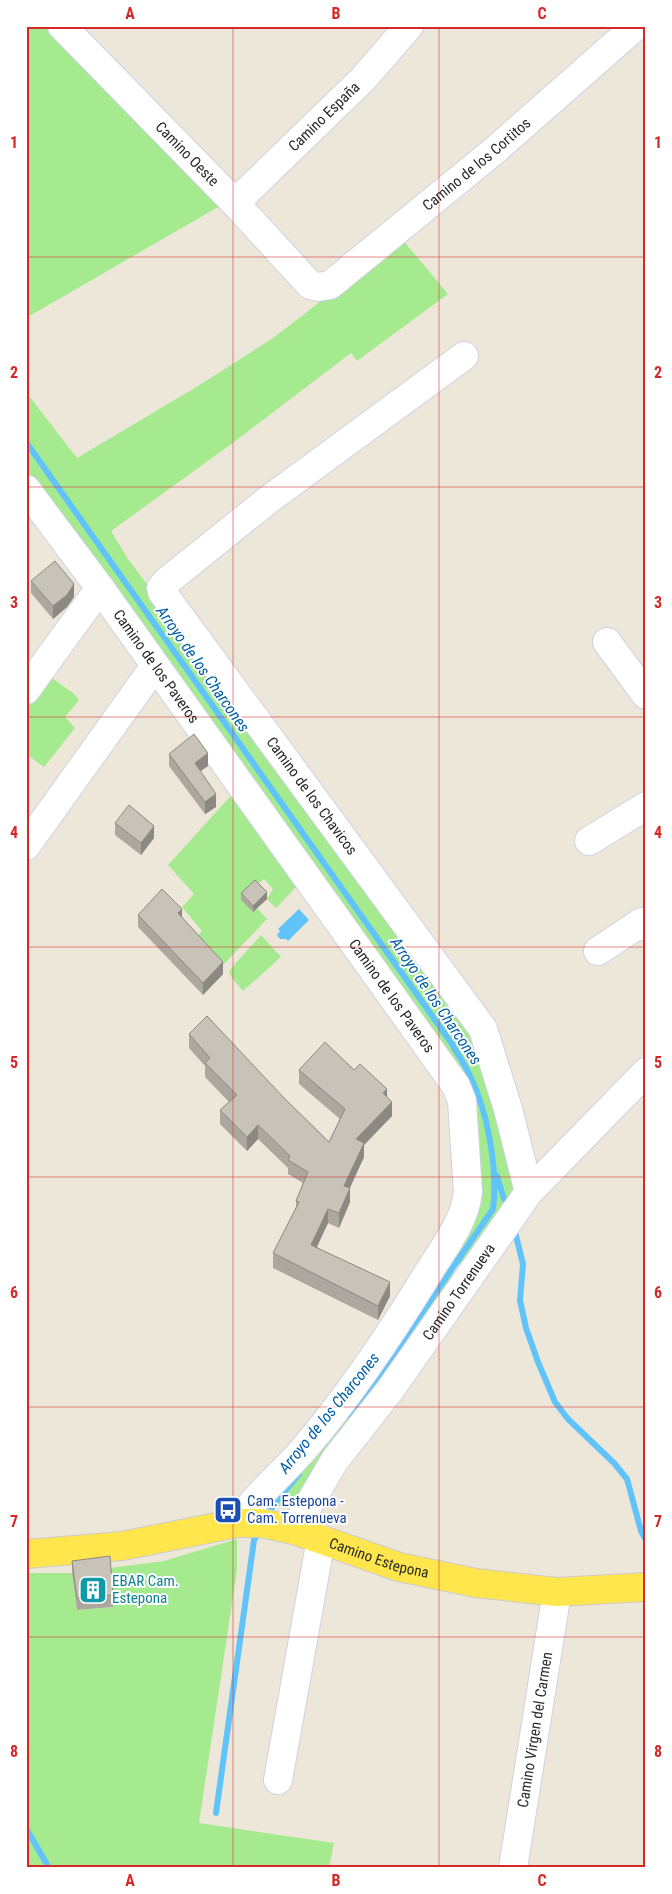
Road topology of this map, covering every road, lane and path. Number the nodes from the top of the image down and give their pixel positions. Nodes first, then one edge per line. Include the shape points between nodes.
1 (62, 26) edge
2 (409, 26) edge
3 (636, 26) edge
4 (235, 203) junction
5 (310, 285) joint
6 (464, 356) dead end
7 (26, 489) edge
8 (100, 588) junction
9 (607, 642) dead end
10 (155, 666) junction
11 (26, 690) edge
12 (646, 695) edge
13 (646, 806) edge
14 (589, 841) dead end
15 (26, 846) edge
16 (646, 927) edge
17 (598, 951) dead end
18 (646, 1072) edge
19 (529, 1192) junction
20 (454, 1266) junction
21 (377, 1381) junction
22 (242, 1523) junction
23 (284, 1527) junction
24 (321, 1539) junction
25 (26, 1554) edge
26 (646, 1586) edge
27 (556, 1592) junction
28 (278, 1780) dead end
29 (513, 1868) edge

1 - 4 street, Camino Oeste
2 - 4 street, Camino España via 363,79
3 - 5 street, Camino de los Cortitos via 494,151 330,285
4 - 5 street, Camino Oeste
6 - 19 street, Camino de los Chavicos via 268,500 166,582 162,592 483,1030
7 - 8 street, Camino de los Paveros
8 - 10 street, Camino de los Paveros
8 - 11 street
9 - 12 street
10 - 15 street
10 - 20 street, Camino de los Paveros via 460,1094 467,1201 455,1228
13 - 14 street
16 - 17 street via 642,922
18 - 19 street, Camino Torrenueva
19 - 20 street, Camino Torrenueva
20 - 21 street, Camino Torrenueva
20 - 21 street, Camino de los Paveros
21 - 22 street, Camino de los Paveros via 256,1497
21 - 23 street, Camino Torrenueva via 336,1460
22 - 23 main road, Camino Estepona
22 - 25 main road, Camino Estepona via 122,1546
23 - 24 main road, Camino Estepona
24 - 27 main road, Camino Estepona via 399,1567 476,1583
24 - 28 street
26 - 27 main road, Camino Estepona
27 - 29 street, Camino Virgen del Carmen

